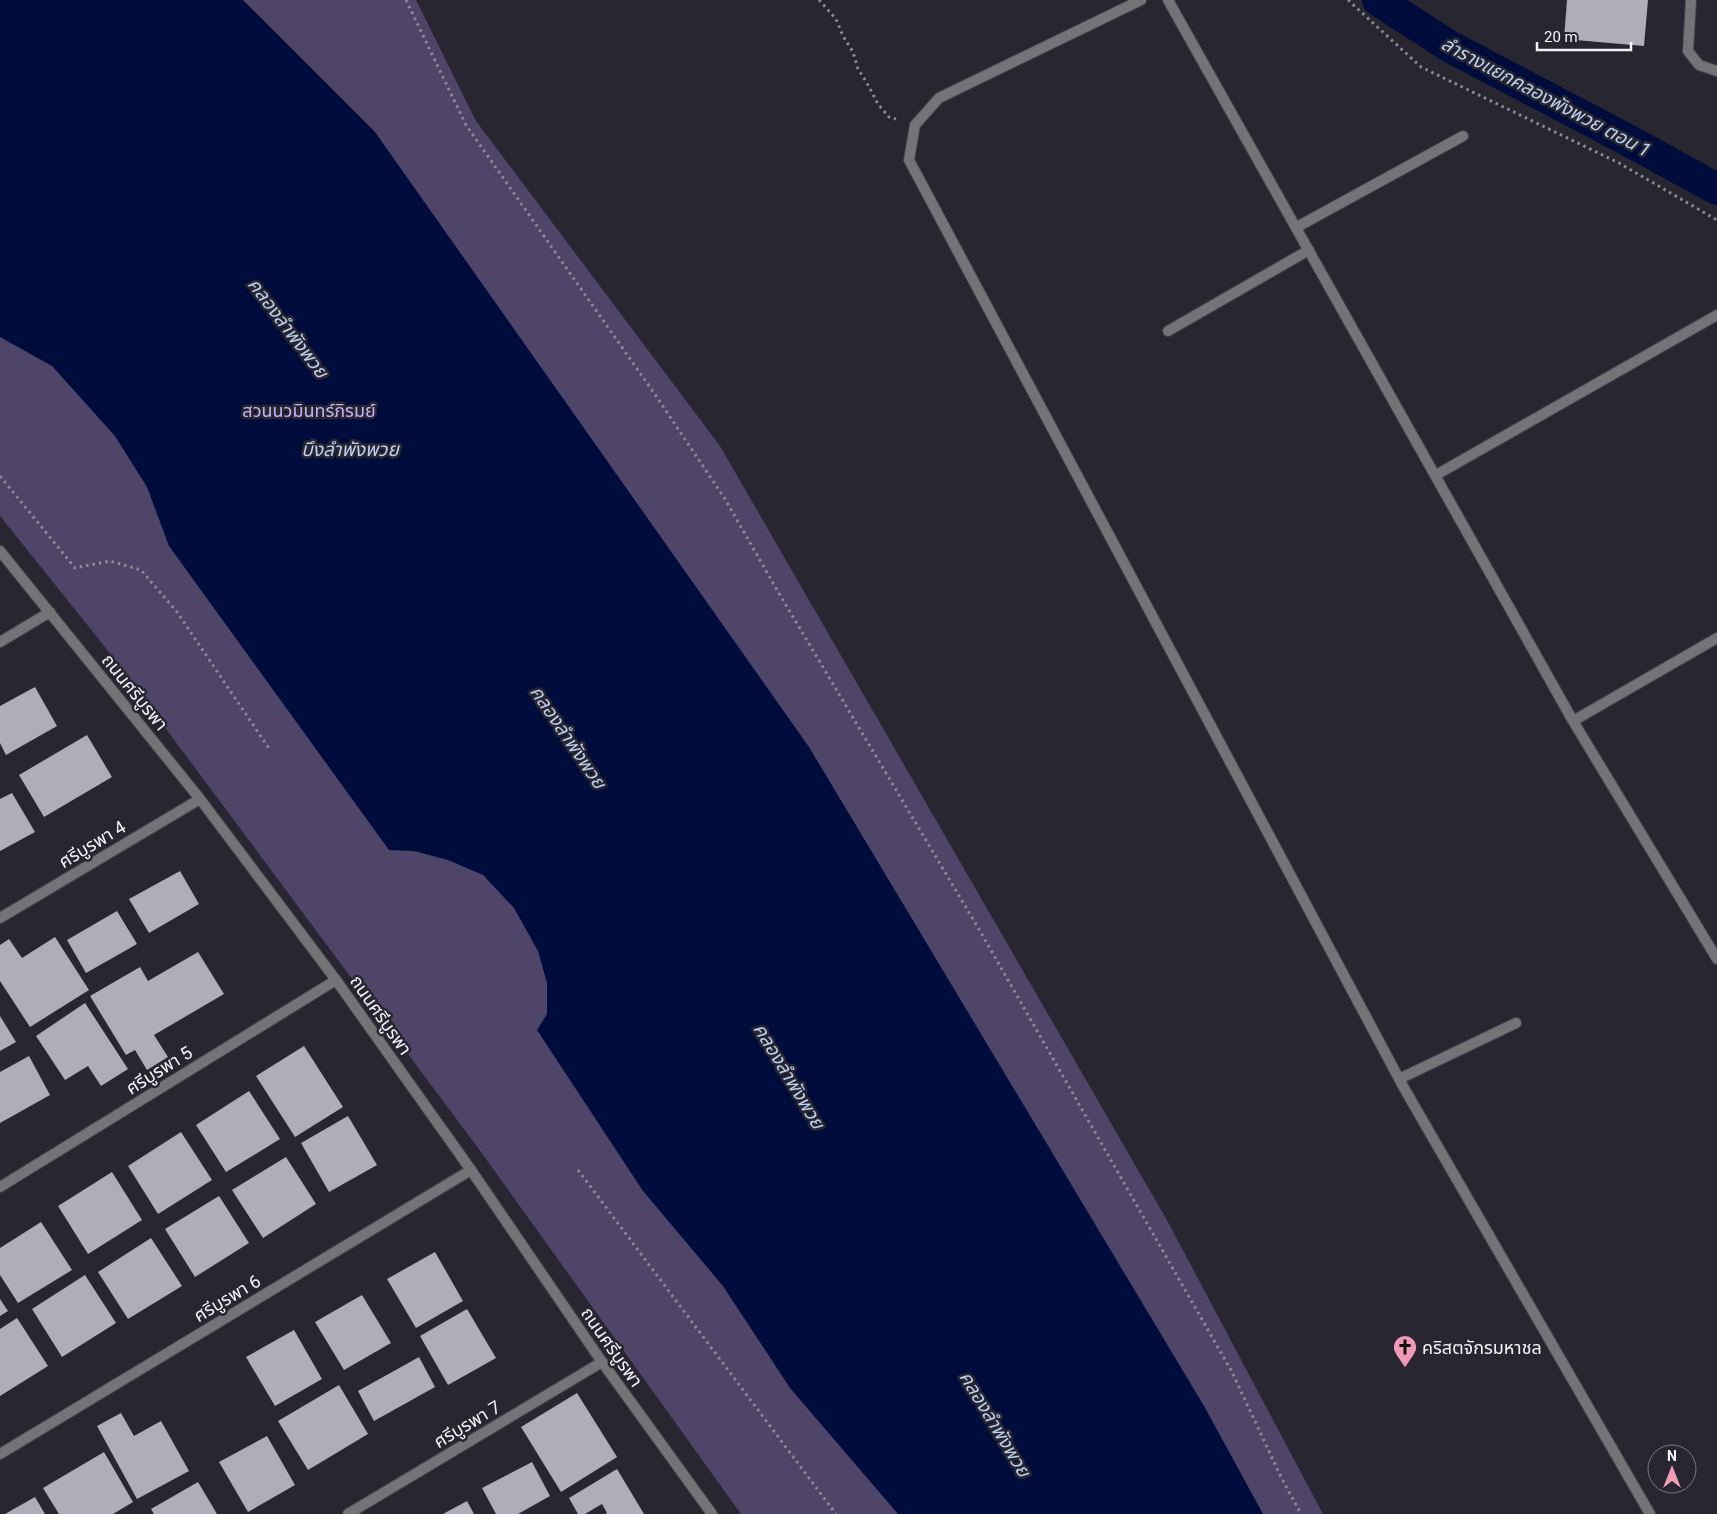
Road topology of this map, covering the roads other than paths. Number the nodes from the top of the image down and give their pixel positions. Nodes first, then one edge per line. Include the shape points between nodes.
1 (1141, 0) edge
2 (1168, 0) edge
3 (1691, 0) edge
4 (1717, 70) edge
5 (1463, 136) dead end
6 (1297, 227) junction
7 (1309, 250) junction
8 (1717, 315) edge
9 (1168, 331) dead end
10 (1436, 475) junction
11 (0, 551) edge
12 (50, 612) junction
13 (1717, 638) edge
14 (0, 642) edge
15 (1573, 720) junction
16 (200, 799) junction
17 (0, 918) edge
18 (1716, 956) edge
19 (336, 980) junction
20 (1516, 1023) dead end
21 (1399, 1079) junction
22 (471, 1170) junction
23 (0, 1188) edge
24 (602, 1362) junction
25 (0, 1454) edge
26 (348, 1514) edge
27 (712, 1514) edge
28 (1650, 1514) edge

1 - 21 street via 939,98 915,125 909,160
2 - 6 street
3 - 4 street via 1688,51 1699,65
5 - 6 street
6 - 7 street
7 - 9 street
7 - 10 street
8 - 10 street
10 - 15 street
11 - 12 street, ถนนศรีบูรพา
12 - 14 street
12 - 16 street, ถนนศรีบูรพา
13 - 15 street
15 - 18 street
16 - 17 street, ศรีบูรพา 4
16 - 19 street, ถนนศรีบูรพา
19 - 22 street, ถนนศรีบูรพา
19 - 23 street, ศรีบูรพา 5
20 - 21 street
21 - 28 street
22 - 24 street, ถนนศรีบูรพา
22 - 25 street, ศรีบูรพา 6
24 - 26 street, ศรีบูรพา 7
24 - 27 street, ถนนศรีบูรพา

